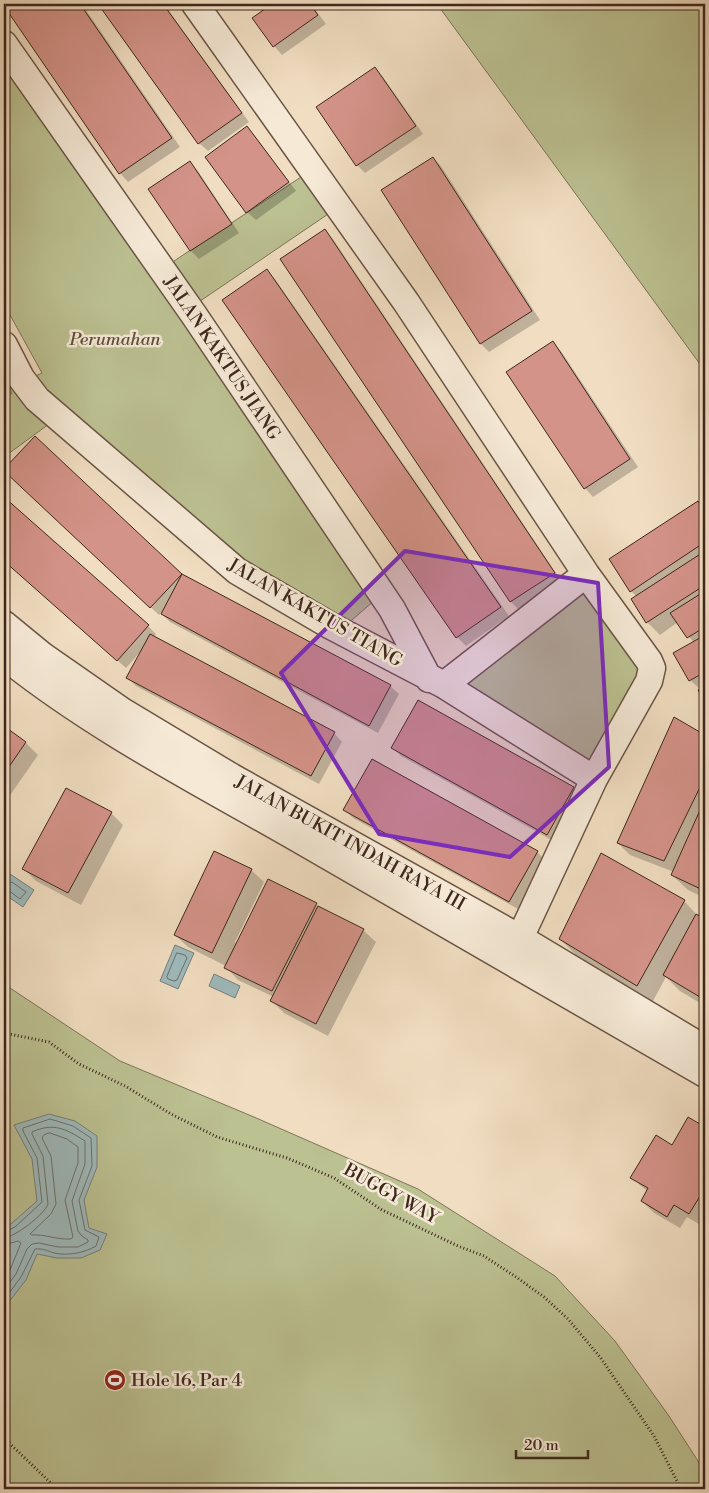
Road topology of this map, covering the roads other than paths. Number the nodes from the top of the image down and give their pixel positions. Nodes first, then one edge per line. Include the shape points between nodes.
1 (195, 4) edge
2 (4, 44) edge
3 (4, 345) edge
4 (586, 574) junction
5 (4, 624) edge
6 (4, 656) edge
7 (436, 682) junction
8 (116, 721) junction
9 (594, 779) junction
10 (514, 948) junction
11 (705, 1049) edge
12 (705, 1074) edge

1 - 4 street via 406,302
2 - 7 street, JALAN KAKTUS JIANG via 194,315 387,601
3 - 7 street, JALAN KAKTUS TIANG via 37,400 237,571
4 - 7 street
4 - 9 street via 652,668 649,681
5 - 8 street, JALAN BUKIT INDAH RAYA III
6 - 8 street via 29,676
7 - 9 street, JALAN KAKTUS TIANG
8 - 10 street, JALAN BUKIT INDAH RAYA III via 232,777
9 - 10 street
10 - 11 street, JALAN BUKIT INDAH RAYA III
10 - 12 street

